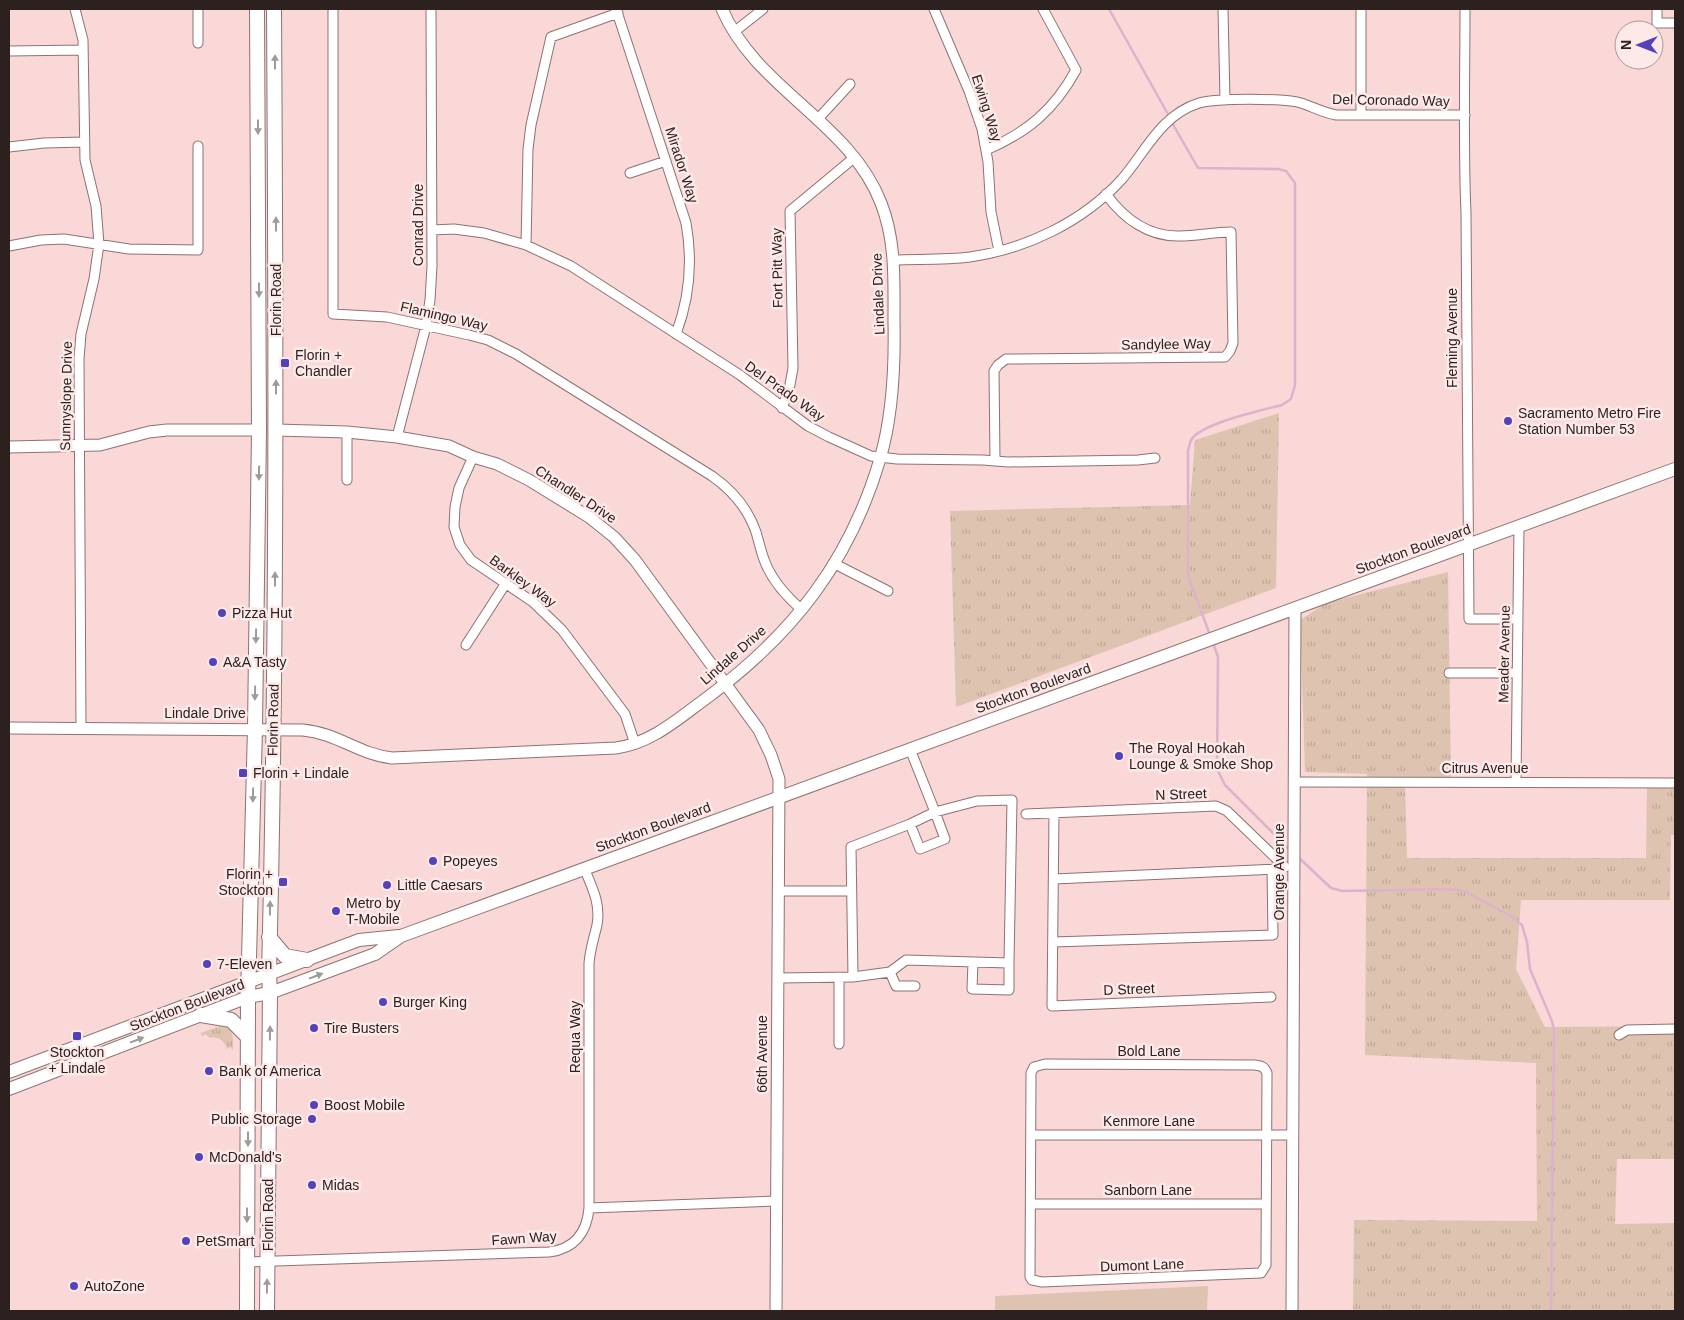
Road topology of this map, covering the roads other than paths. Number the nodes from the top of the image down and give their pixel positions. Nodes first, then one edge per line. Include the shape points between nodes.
1 (75, 9) edge
2 (198, 9) edge
3 (257, 9) edge
4 (274, 9) edge
5 (333, 9) edge
6 (431, 9) edge
7 (722, 9) edge
8 (763, 9) edge
9 (934, 9) edge
10 (1044, 9) edge
11 (1223, 9) edge
12 (1361, 9) edge
13 (1465, 9) edge
14 (1657, 9) edge
15 (617, 11) edge
16 (1675, 23) edge
17 (734, 32) junction
18 (198, 43) dead end
19 (9, 50) edge
20 (83, 50) junction
21 (850, 84) dead end
22 (1224, 100) junction
23 (1361, 115) junction
24 (1465, 115) junction
25 (817, 120) junction
26 (84, 142) junction
27 (198, 146) dead end
28 (9, 148) edge
29 (986, 150) junction
30 (855, 157) junction
31 (666, 161) junction
32 (630, 173) dead end
33 (1106, 194) junction
34 (432, 230) junction
35 (99, 244) junction
36 (526, 245) junction
37 (9, 246) edge
38 (999, 251) junction
39 (894, 260) junction
40 (426, 326) junction
41 (676, 334) junction
42 (259, 407) junction
43 (782, 408) junction
44 (259, 430) junction
45 (276, 430) junction
46 (347, 432) junction
47 (397, 437) junction
48 (79, 446) junction
49 (9, 447) edge
50 (276, 453) junction
51 (473, 457) junction
52 (881, 458) junction
53 (1155, 458) dead end
54 (995, 460) junction
55 (1675, 469) edge
56 (347, 480) dead end
57 (1519, 526) junction
58 (1467, 545) junction
59 (835, 564) junction
60 (506, 583) junction
61 (888, 591) dead end
62 (1295, 608) junction
63 (802, 610) junction
64 (1518, 619) junction
65 (466, 645) dead end
66 (1449, 672) dead end
67 (1517, 673) junction
68 (726, 684) junction
69 (9, 728) edge
70 (81, 728) junction
71 (255, 728) junction
72 (274, 729) junction
73 (635, 744) junction
74 (910, 749) junction
75 (1294, 782) junction
76 (1516, 782) junction
77 (1675, 783) edge
78 (779, 797) junction
79 (936, 812) junction
80 (1054, 813) junction
81 (1026, 814) dead end
82 (910, 824) junction
83 (1291, 865) junction
84 (584, 868) junction
85 (1272, 870) junction
86 (1054, 879) junction
87 (851, 890) junction
88 (778, 891) junction
89 (401, 936) junction
90 (269, 937) junction
91 (1053, 942) junction
92 (307, 960) junction
93 (972, 962) junction
94 (1009, 963) junction
95 (890, 972) junction
96 (269, 974) junction
97 (839, 977) junction
98 (853, 977) junction
99 (778, 978) junction
100 (248, 982) junction
101 (916, 986) dead end
102 (270, 993) junction
103 (248, 997) junction
104 (1271, 997) dead end
105 (201, 1016) junction
106 (1675, 1030) edge
107 (1619, 1035) dead end
108 (248, 1037) junction
109 (839, 1044) dead end
110 (9, 1072) edge
111 (9, 1089) edge
112 (1031, 1134) junction
113 (1266, 1135) junction
114 (1292, 1135) junction
115 (776, 1201) junction
116 (1031, 1204) junction
117 (1266, 1204) junction
118 (589, 1208) junction
119 (247, 1262) junction
120 (268, 1262) junction
121 (247, 1311) edge
122 (267, 1311) edge
123 (776, 1311) edge
124 (1292, 1311) edge

1 - 20 street, Sunnyslope Drive
2 - 18 street
3 -> 42 main road, Florin Road
45 -> 4 main road, Florin Road
5 - 40 street, Flamingo Way via 333,314 387,317
6 - 34 street, Conrad Drive
7 - 17 street, Lindale Drive
8 - 17 street
9 - 29 street, Ewing Way via 976,111
10 - 29 street via 1076,70 1056,102 1041,117 1024,131
11 - 22 street
12 - 23 street
13 - 24 street, Fleming Avenue
14 - 16 street via 1657,23
15 - 31 street, Mirador Way
15 - 36 street via 551,37 528,149
17 - 25 street, Lindale Drive via 765,72
19 - 20 street
20 - 26 street, Sunnyslope Drive
21 - 25 street
22 - 23 street, Del Coronado Way via 1283,100 1327,113
22 - 33 street, Del Coronado Way via 1200,103 1182,110 1163,125 1138,160
23 - 24 street, Del Coronado Way
24 - 58 street, Fleming Avenue
25 - 30 street, Lindale Drive
26 - 28 street
26 - 35 street, Sunnyslope Drive via 96,206
27 - 35 street via 198,250 129,249
29 - 38 street, Ewing Way via 991,212
30 - 39 street, Lindale Drive via 881,202
30 - 43 street, Fort Pitt Way via 790,211 793,368 790,390
31 - 32 street
31 - 41 street, Mirador Way via 686,223 690,260 688,296
33 - 38 street, Del Coronado Way via 1049,233
33 - 54 street, Sandylee Way via 1132,221 1156,233 1182,236 1231,232 1233,343 1230,351 1225,357 1006,359 994,371
34 - 36 street, Del Prado Way via 484,233
34 - 40 street, Conrad Drive
35 - 37 street via 52,239
35 - 48 street, Sunnyslope Drive via 79,347
36 - 41 street, Del Prado Way via 571,266
38 - 39 street, Del Coronado Way via 960,258
39 - 52 street, Lindale Drive via 894,370
40 - 47 street, Conrad Drive
40 - 63 street, Flamingo Way via 469,334 507,349 720,482 734,494 750,517 774,580
41 - 43 street, Del Prado Way via 740,375
42 - 44 main road, Florin Road
42 - 45 main road
43 - 52 street, Del Prado Way via 828,437
44 - 48 street via 158,431 100,445
44 - 50 main road
44 -> 71 main road, Florin Road
45 - 46 street, Chandler Drive
45 - 50 main road, Florin Road
46 - 47 street, Chandler Drive
46 - 56 street
47 - 51 street, Chandler Drive via 448,446
48 - 49 street
48 - 70 street, Sunnyslope Drive
72 -> 50 main road, Florin Road
51 - 60 street, Barkley Way via 456,497 456,536 471,560
51 - 68 street, Chandler Drive via 497,464 529,480 614,536
52 - 54 street, Del Prado Way
52 - 59 street, Lindale Drive via 862,510
53 - 54 street, Del Prado Way
55 - 57 main road, Stockton Boulevard
57 - 58 main road, Stockton Boulevard
57 - 64 street, Meader Avenue
58 - 62 main road, Stockton Boulevard
58 - 64 street, Fleming Avenue via 1469,618
59 - 61 street
59 - 63 street, Lindale Drive
60 - 65 street
60 - 73 street, Barkley Way via 533,602 562,630 625,714
62 - 74 main road, Stockton Boulevard
62 - 75 street, Orange Avenue
63 - 68 street, Lindale Drive via 768,647
64 - 67 street, Meader Avenue
66 - 67 street
67 - 76 street, Meader Avenue
68 - 73 street, Lindale Drive via 665,729
68 - 78 street, Chandler Drive via 759,730 771,755 779,779
69 - 70 street, Lindale Drive
70 - 71 street, Lindale Drive
71 - 72 street, Lindale Drive
71 -> 100 main road, Florin Road
72 - 73 street, Lindale Drive via 322,732 364,752 392,758 616,748
90 -> 72 main road, Florin Road
74 - 78 main road, Stockton Boulevard
74 - 79 street
75 - 76 street, Citrus Avenue
75 - 83 street, Orange Avenue
76 - 77 street, Citrus Avenue
78 - 84 main road, Stockton Boulevard
78 - 88 street, 66th Avenue
79 - 82 street
79 - 82 street via 945,839 920,849
79 - 94 street via 977,801 1012,800
80 - 81 street, N Street
80 - 83 street, N Street via 1216,806 1227,811
80 - 86 street
82 - 87 street via 851,847
83 - 85 street
83 - 114 street, Orange Avenue
84 - 89 main road, Stockton Boulevard
84 - 118 street, Requa Way via 598,910 589,963
85 - 86 street
85 - 91 street via 1273,935
86 - 91 street
87 - 88 street
87 - 98 street
88 - 99 street, 66th Avenue
89 - 92 main road, Stockton Boulevard via 359,940
102 -> 89 main road, Stockton Boulevard via 375,954
90 - 92 main road via 285,956
90 - 96 main road, Florin Road
91 - 104 street, D Street via 1052,1006
92 - 96 main road, Stockton Boulevard
93 - 94 street
93 - 94 street via 972,990 1009,990
93 - 95 street via 906,960
95 - 98 street
95 - 101 street via 896,986
96 - 100 main road, Stockton Boulevard
96 - 102 main road, Florin Road
97 - 98 street
97 - 99 street
97 - 109 street
99 - 115 street, 66th Avenue
100 - 103 main road, Florin Road
100 - 110 main road, Stockton Boulevard
102 - 103 main road, Stockton Boulevard
120 -> 102 main road, Florin Road
103 - 105 main road, Stockton Boulevard
103 - 108 main road, Florin Road
105 - 108 main road via 230,1020
111 -> 105 main road, Stockton Boulevard
106 - 107 street via 1627,1030
108 -> 119 main road, Florin Road
112 - 113 street, Kenmore Lane
112 - 113 street, Bold Lane via 1031,1073 1039,1064 1054,1064 1263,1066 1267,1073
112 - 116 street, Dumont Lane
113 - 114 street
113 - 117 street, Dumont Lane
114 - 124 street, Orange Avenue
115 - 118 street
115 - 123 street, 66th Avenue
116 - 117 street, Sanborn Lane
116 - 117 street, Dumont Lane via 1030,1276 1035,1282 1042,1282 1258,1274 1266,1265
118 - 120 street, Fawn Way via 581,1236 558,1251
119 - 120 street, Fawn Way
119 - 121 main road, Florin Road
122 -> 120 main road, Florin Road

